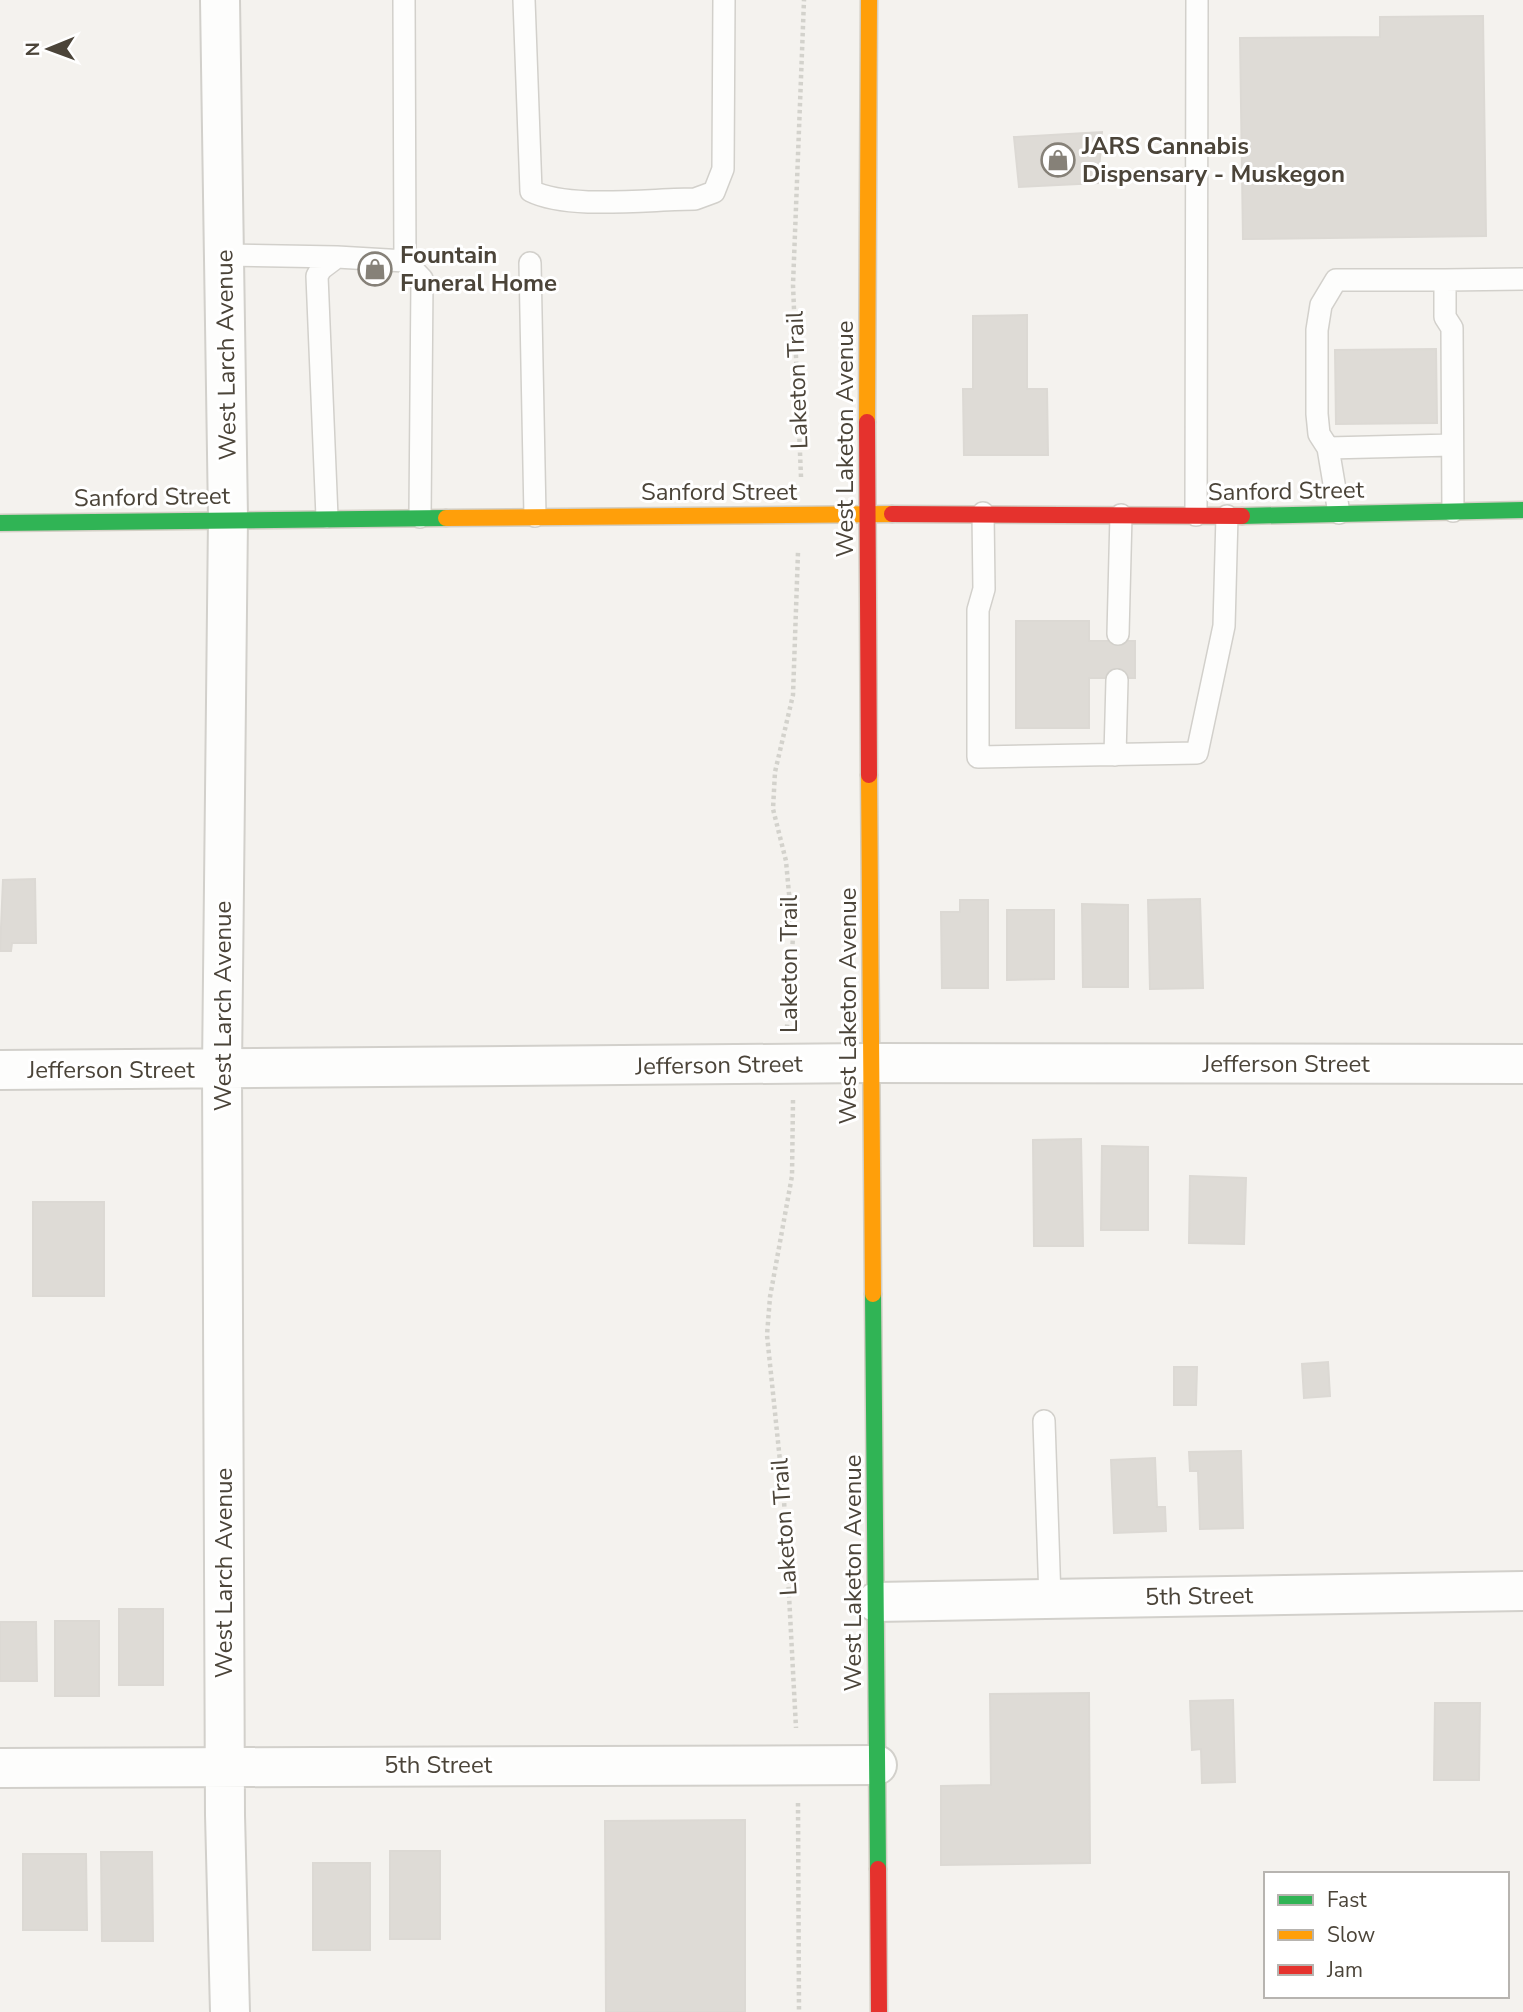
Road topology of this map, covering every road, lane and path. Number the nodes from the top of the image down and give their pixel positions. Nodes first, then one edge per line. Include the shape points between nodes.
1 (220, 0) edge
2 (404, 0) edge
3 (524, 0) edge
4 (724, 0) edge
5 (804, 0) edge
6 (869, 0) edge
7 (1197, 0) edge
8 (224, 255) junction
9 (337, 257) junction
10 (405, 261) junction
11 (530, 263) dead end
12 (1523, 279) edge
13 (1445, 280) junction
14 (1452, 444) junction
15 (1328, 448) junction
16 (1523, 510) edge
17 (1453, 511) junction
18 (983, 513) junction
19 (1339, 513) junction
20 (800, 514) junction
21 (867, 514) junction
22 (1121, 514) junction
23 (1196, 515) junction
24 (535, 516) junction
25 (1227, 516) junction
26 (327, 517) junction
27 (420, 517) junction
28 (228, 518) junction
29 (0, 523) edge
30 (1118, 634) dead end
31 (1116, 680) dead end
32 (1115, 755) junction
33 (871, 1063) junction
34 (1523, 1064) edge
35 (792, 1065) junction
36 (222, 1069) junction
37 (0, 1070) edge
38 (1044, 1421) dead end
39 (1523, 1591) edge
40 (1049, 1599) junction
41 (876, 1602) junction
42 (797, 1763) junction
43 (877, 1765) junction
44 (225, 1767) junction
45 (0, 1768) edge
46 (230, 2012) edge
47 (799, 2012) edge
48 (879, 2012) edge

1 - 8 street, West Larch Avenue
2 - 10 lane
3 - 4 lane via 531,191 548,200 574,201 695,199 714,192 723,169
5 - 20 path, Laketon Trail via 793,285
6 - 21 main road, West Laketon Avenue
7 - 23 lane
8 - 9 lane
8 - 28 street, West Larch Avenue
9 - 10 lane
9 - 26 lane via 317,276
10 - 27 lane via 422,279
11 - 24 lane
12 - 13 lane
13 - 14 lane via 1445,317 1452,328
13 - 15 lane via 1336,280 1321,305 1317,330 1317,414 1319,434
14 - 15 lane
14 - 17 lane
15 - 19 lane
16 - 17 main road, Sanford Street
17 - 19 main road, Sanford Street
18 - 21 main road, Sanford Street
18 - 22 main road, Sanford Street
18 - 32 lane via 978,757
19 - 25 main road, Sanford Street
20 - 21 main road, Sanford Street
20 - 24 main road, Sanford Street
20 - 35 path, Laketon Trail via 793,695 775,772 773,809 786,861 793,937 786,1020
21 - 33 main road, West Laketon Avenue
22 - 23 main road, Sanford Street
22 - 30 lane
23 - 25 main road, Sanford Street
24 - 27 main road, Sanford Street
25 - 32 lane via 1224,626 1197,753
26 - 27 main road, Sanford Street
26 - 28 main road, Sanford Street
28 - 29 main road, Sanford Street
28 - 36 street, West Larch Avenue
31 - 32 lane
33 - 34 street, Jefferson Street
33 - 35 street, Jefferson Street
33 - 41 main road, West Laketon Avenue
35 - 36 street, Jefferson Street
35 - 42 path, Laketon Trail via 792,1176 767,1335 784,1500
36 - 37 street, Jefferson Street
36 - 44 street, West Larch Avenue
38 - 40 lane
39 - 40 street, 5th Street
40 - 41 street, 5th Street
41 - 43 main road, West Laketon Avenue
42 - 43 street, 5th Street
42 - 44 street, 5th Street
42 - 47 path, Laketon Trail
43 - 48 main road, West Laketon Avenue
44 - 45 street, 5th Street
44 - 46 street, West Larch Avenue

